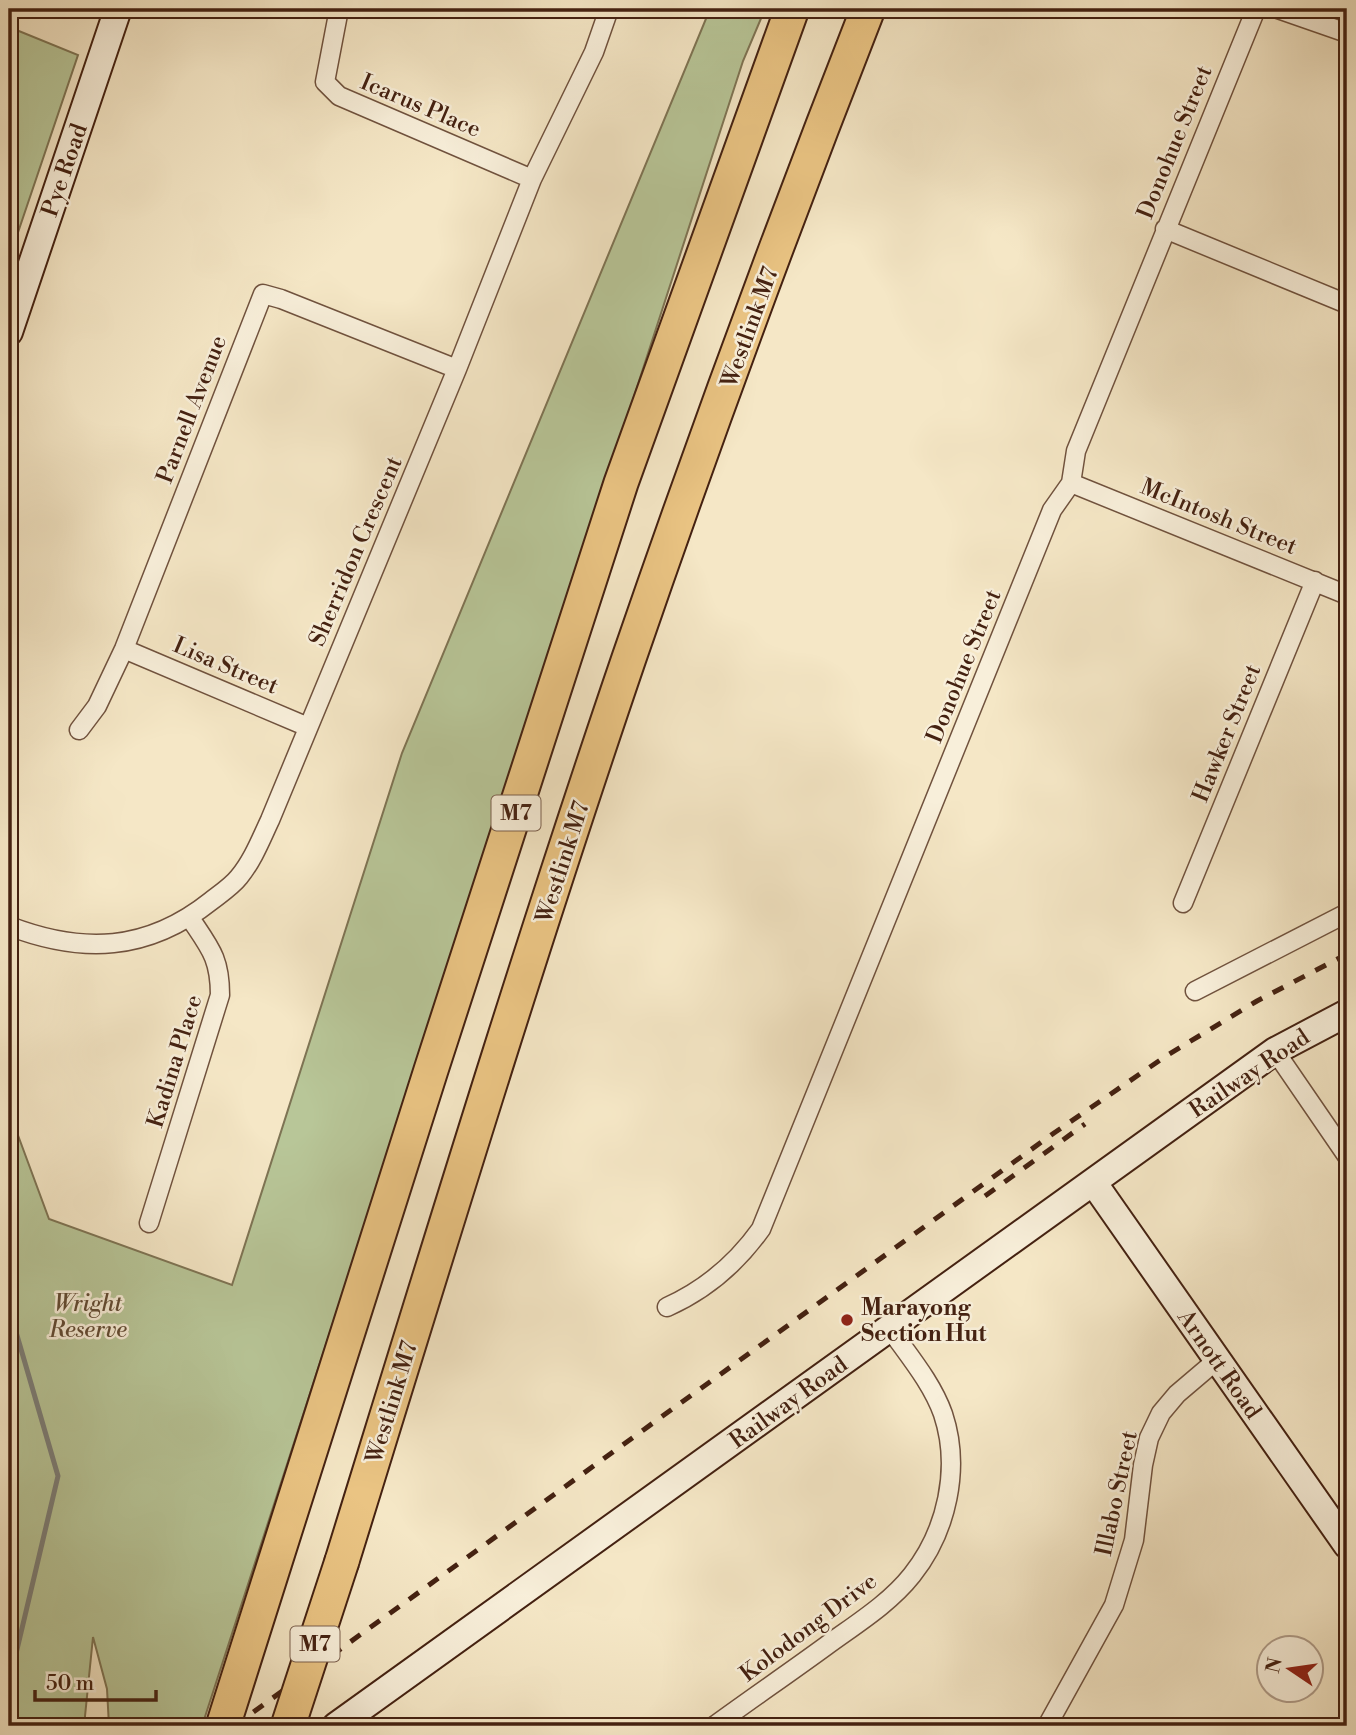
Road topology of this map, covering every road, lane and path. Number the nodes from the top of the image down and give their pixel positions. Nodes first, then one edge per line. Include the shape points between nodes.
1 (118, 9) edge
2 (339, 9) edge
3 (609, 9) edge
4 (792, 9) edge
5 (868, 9) edge
6 (1256, 9) edge
7 (1278, 9) edge
8 (1347, 33) edge
9 (532, 179) junction
10 (1165, 229) junction
11 (1347, 304) edge
12 (9, 332) edge
13 (457, 369) junction
14 (1072, 483) junction
15 (1315, 581) junction
16 (1347, 595) edge
17 (124, 649) junction
18 (308, 727) junction
19 (79, 730) dead end
20 (1183, 903) dead end
21 (1347, 914) edge
22 (190, 918) junction
23 (9, 926) edge
24 (1195, 991) dead end
25 (1347, 1013) edge
26 (1275, 1051) junction
27 (1347, 1156) edge
28 (1093, 1182) junction
29 (149, 1223) dead end
30 (667, 1307) dead end
31 (890, 1329) junction
32 (1217, 1360) junction
33 (1347, 1545) edge
34 (223, 1726) edge
35 (288, 1726) edge
36 (336, 1726) edge
37 (714, 1726) edge
38 (1047, 1726) edge

1 - 12 street, Pye Road
2 - 9 street, Icarus Place via 325,82 339,96
3 - 9 street, Sherridon Crescent via 594,52
4 - 34 highway, M7 via 621,483
5 - 35 highway, Westlink M7 / M7, bridge via 803,174 629,658
6 - 10 street, Donohue Street
7 - 8 street
9 - 13 street, Sherridon Crescent
10 - 11 street
10 - 14 street, Donohue Street via 1076,451
13 - 17 street, Parnell Avenue via 262,294
13 - 18 street, Sherridon Crescent
14 - 15 street, McIntosh Street
14 - 30 street, Donohue Street via 1052,510 761,1229 733,1263 694,1295
15 - 16 street, McIntosh Street
15 - 20 street, Hawker Street
17 - 18 street, Lisa Street
17 - 19 street, Parnell Avenue via 97,706
18 - 22 street, Sherridon Crescent via 270,820 239,878
21 - 24 street
22 - 23 street, Sherridon Crescent via 148,936 90,945 65,943
22 - 29 street, Kadina Place via 220,971 220,995
25 - 26 street, Railway Road
26 - 27 street
26 - 28 street, Railway Road
28 - 31 street, Railway Road
28 - 32 street, Arnott Road
31 - 36 street, Railway Road
31 - 37 street, Kolodong Drive via 925,1379 943,1415 949,1440 950,1487 943,1515 912,1574 877,1610
32 - 33 street, Arnott Road
32 - 38 street, Illabo Street via 1177,1394 1149,1438 1134,1540 1114,1605

